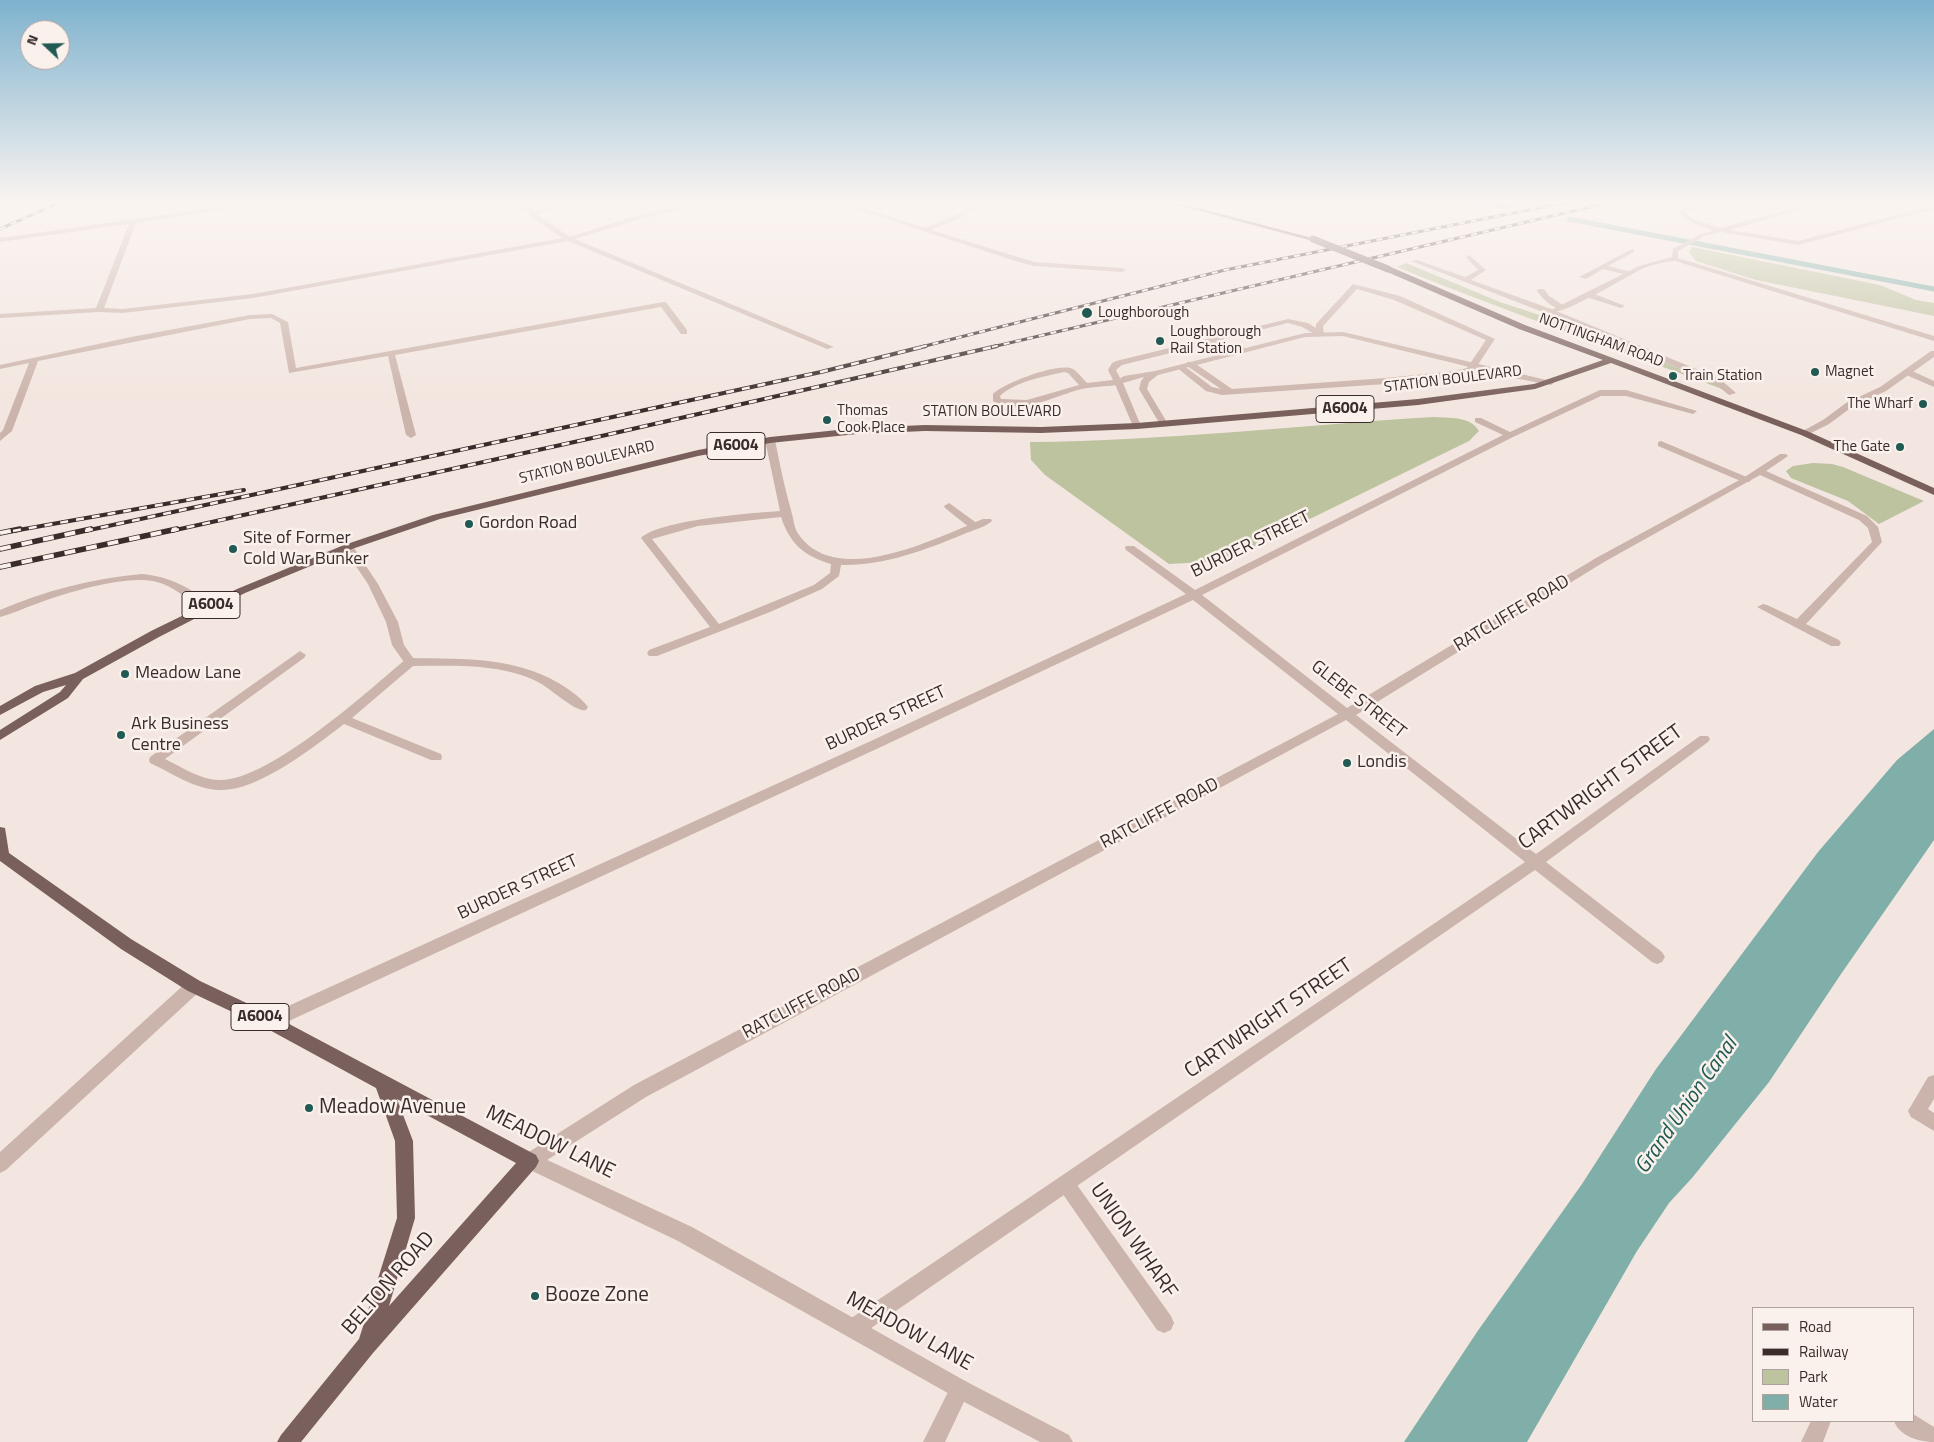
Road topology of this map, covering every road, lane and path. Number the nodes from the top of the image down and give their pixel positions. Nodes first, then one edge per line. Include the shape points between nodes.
1 (115, 269) edge
2 (400, 269) edge
3 (644, 269) edge
4 (1112, 269) edge
5 (1389, 269) edge
6 (1437, 269) edge
7 (1481, 269) edge
8 (1598, 269) edge
9 (1611, 269) edge
10 (1638, 269) edge
11 (1712, 269) edge
12 (1122, 270) dead end
13 (1628, 274) junction
14 (1583, 277) dead end
15 (1466, 280) junction
16 (1541, 291) dead end
17 (1589, 295) junction
18 (1622, 306) dead end
19 (1560, 307) junction
20 (99, 310) junction
21 (1551, 312) junction
22 (0, 316) edge
23 (684, 332) dead end
24 (1321, 334) junction
25 (1934, 339) edge
26 (1205, 341) junction
27 (830, 348) dead end
28 (1242, 350) junction
29 (391, 353) junction
30 (1934, 353) edge
31 (34, 360) junction
32 (1612, 360) junction
33 (1190, 364) junction
34 (1180, 366) junction
35 (1474, 366) junction
36 (0, 367) edge
37 (1907, 372) junction
38 (1155, 373) junction
39 (1118, 382) junction
40 (1551, 382) junction
41 (1934, 384) edge
42 (1085, 386) junction
43 (1231, 392) junction
44 (1732, 393) dead end
45 (1693, 411) dead end
46 (1478, 420) dead end
47 (1164, 424) junction
48 (1137, 426) junction
49 (1804, 433) junction
50 (411, 435) dead end
51 (1510, 436) junction
52 (0, 438) edge
53 (770, 440) junction
54 (1661, 444) dead end
55 (1783, 456) dead end
56 (1760, 472) junction
57 (1746, 480) junction
58 (1934, 492) edge
59 (949, 506) dead end
60 (787, 514) junction
61 (987, 521) dead end
62 (974, 526) junction
63 (348, 547) junction
64 (1130, 548) dead end
65 (836, 563) junction
66 (1194, 595) junction
67 (1763, 607) dead end
68 (206, 608) junction
69 (0, 614) edge
70 (1798, 625) junction
71 (717, 629) junction
72 (1834, 642) dead end
73 (652, 653) dead end
74 (300, 656) dead end
75 (410, 662) junction
76 (79, 676) junction
77 (582, 707) dead end
78 (0, 712) edge
79 (1346, 715) junction
80 (341, 718) junction
81 (0, 736) edge
82 (1704, 739) dead end
83 (436, 756) dead end
84 (0, 832) edge
85 (1, 854) edge
86 (1536, 862) junction
87 (1657, 957) dead end
88 (194, 986) junction
89 (270, 1022) junction
90 (383, 1083) junction
91 (1934, 1083) edge
92 (1934, 1123) edge
93 (530, 1161) junction
94 (0, 1164) edge
95 (1066, 1184) junction
96 (1164, 1323) dead end
97 (854, 1328) junction
98 (366, 1346) junction
99 (960, 1389) junction
100 (1821, 1422) edge
101 (1906, 1422) edge
102 (1934, 1439) edge
103 (288, 1442) edge
104 (934, 1442) edge
105 (1062, 1442) edge
106 (1812, 1442) edge

1 - 20 street
2 - 20 street via 254,296 123,311
3 - 27 street
4 - 12 street
5 - 32 main road, NOTTINGHAM ROAD, bridge via 1522,327
6 - 15 street
7 - 15 street
8 - 14 street
9 - 13 street
10 - 13 street
11 - 25 street
13 - 17 street
15 - 21 street
16 - 19 street
17 - 18 street
17 - 19 street
19 - 21 street
20 - 22 street
21 - 44 street via 1717,381
23 - 29 street via 663,304
24 - 26 street via 1305,325 1288,321
24 - 28 street
24 - 35 street via 1343,334
24 - 35 street via 1319,326 1356,286 1406,302 1491,339
26 - 28 street
26 - 39 street via 1115,365 1112,370
28 - 33 street
29 - 31 street via 292,371 284,322 272,316 141,337
29 - 50 street
30 - 37 street
31 - 36 street
31 - 52 street via 7,432
32 - 40 main road, STATION BOULEVARD / A6004
32 - 49 main road, NOTTINGHAM ROAD
33 - 34 street
33 - 43 street
34 - 38 street
34 - 43 street via 1209,389
35 - 40 street
35 - 43 street via 1467,371 1432,376
37 - 41 street
37 - 49 street
38 - 39 street
38 - 47 street via 1145,381 1144,389
39 - 42 street
39 - 48 street
40 - 47 main road, STATION BOULEVARD / A6004 via 1418,402
42 - 42 street via 1071,371 1064,370 1008,385 996,396 997,401 1019,405
45 - 51 street, BURDER STREET via 1627,389 1600,393
46 - 51 street
47 - 48 main road, STATION BOULEVARD / A6004
48 - 53 main road, STATION BOULEVARD / A6004 via 1041,430 925,428
49 - 58 main road, NOTTINGHAM ROAD
51 - 66 street, BURDER STREET
53 - 60 street
53 - 63 main road, STATION BOULEVARD / A6004 via 594,477 437,518
54 - 57 street
55 - 56 street, RATCLIFFE ROAD
56 - 57 street, RATCLIFFE ROAD
56 - 70 street via 1864,518 1873,527 1877,542
57 - 79 street, RATCLIFFE ROAD via 1600,560
59 - 62 street
60 - 65 street via 794,535 806,551
60 - 71 street via 679,527 646,538
61 - 62 street
62 - 65 street via 903,553 861,562
63 - 68 main road, STATION BOULEVARD / A6004 via 273,576
63 - 75 street via 373,584 392,622 398,645
64 - 66 street, GLEBE STREET
65 - 71 street via 835,574 818,588
66 - 79 street, GLEBE STREET
66 - 89 street, BURDER STREET
67 - 70 street
68 - 69 street via 169,583 143,576 40,598
68 - 76 main road, STATION BOULEVARD / A6004
70 - 72 street
71 - 73 street
74 - 80 street via 155,760 204,782 226,785 288,759
75 - 77 street via 500,666 535,676 559,688
75 - 80 street
76 - 78 main road, STATION BOULEVARD via 39,689
76 - 81 main road, STATION BOULEVARD / A6004 via 64,695
79 - 86 street, GLEBE STREET
79 - 93 street, RATCLIFFE ROAD via 640,1091
80 - 83 street
82 - 86 street, CARTWRIGHT STREET
84 - 85 main road, MEADOW LANE / A6004
85 - 88 main road, MEADOW LANE / A6004 via 126,944
86 - 87 street, GLEBE STREET
86 - 95 street, CARTWRIGHT STREET
88 - 89 main road, MEADOW LANE / A6004
88 - 94 street
89 - 90 main road, MEADOW LANE / A6004
90 - 93 main road, MEADOW LANE / A6004
90 - 98 main road via 404,1140 406,1218
91 - 92 street via 1917,1111
93 - 97 street, MEADOW LANE via 685,1234
93 - 98 main road, BELTON ROAD
95 - 96 street, UNION WHARF
95 - 97 street, CARTWRIGHT STREET
97 - 99 street, MEADOW LANE
98 - 103 main road, BELTON ROAD
99 - 104 street
99 - 105 street, MEADOW LANE
100 - 106 street
101 - 102 street

